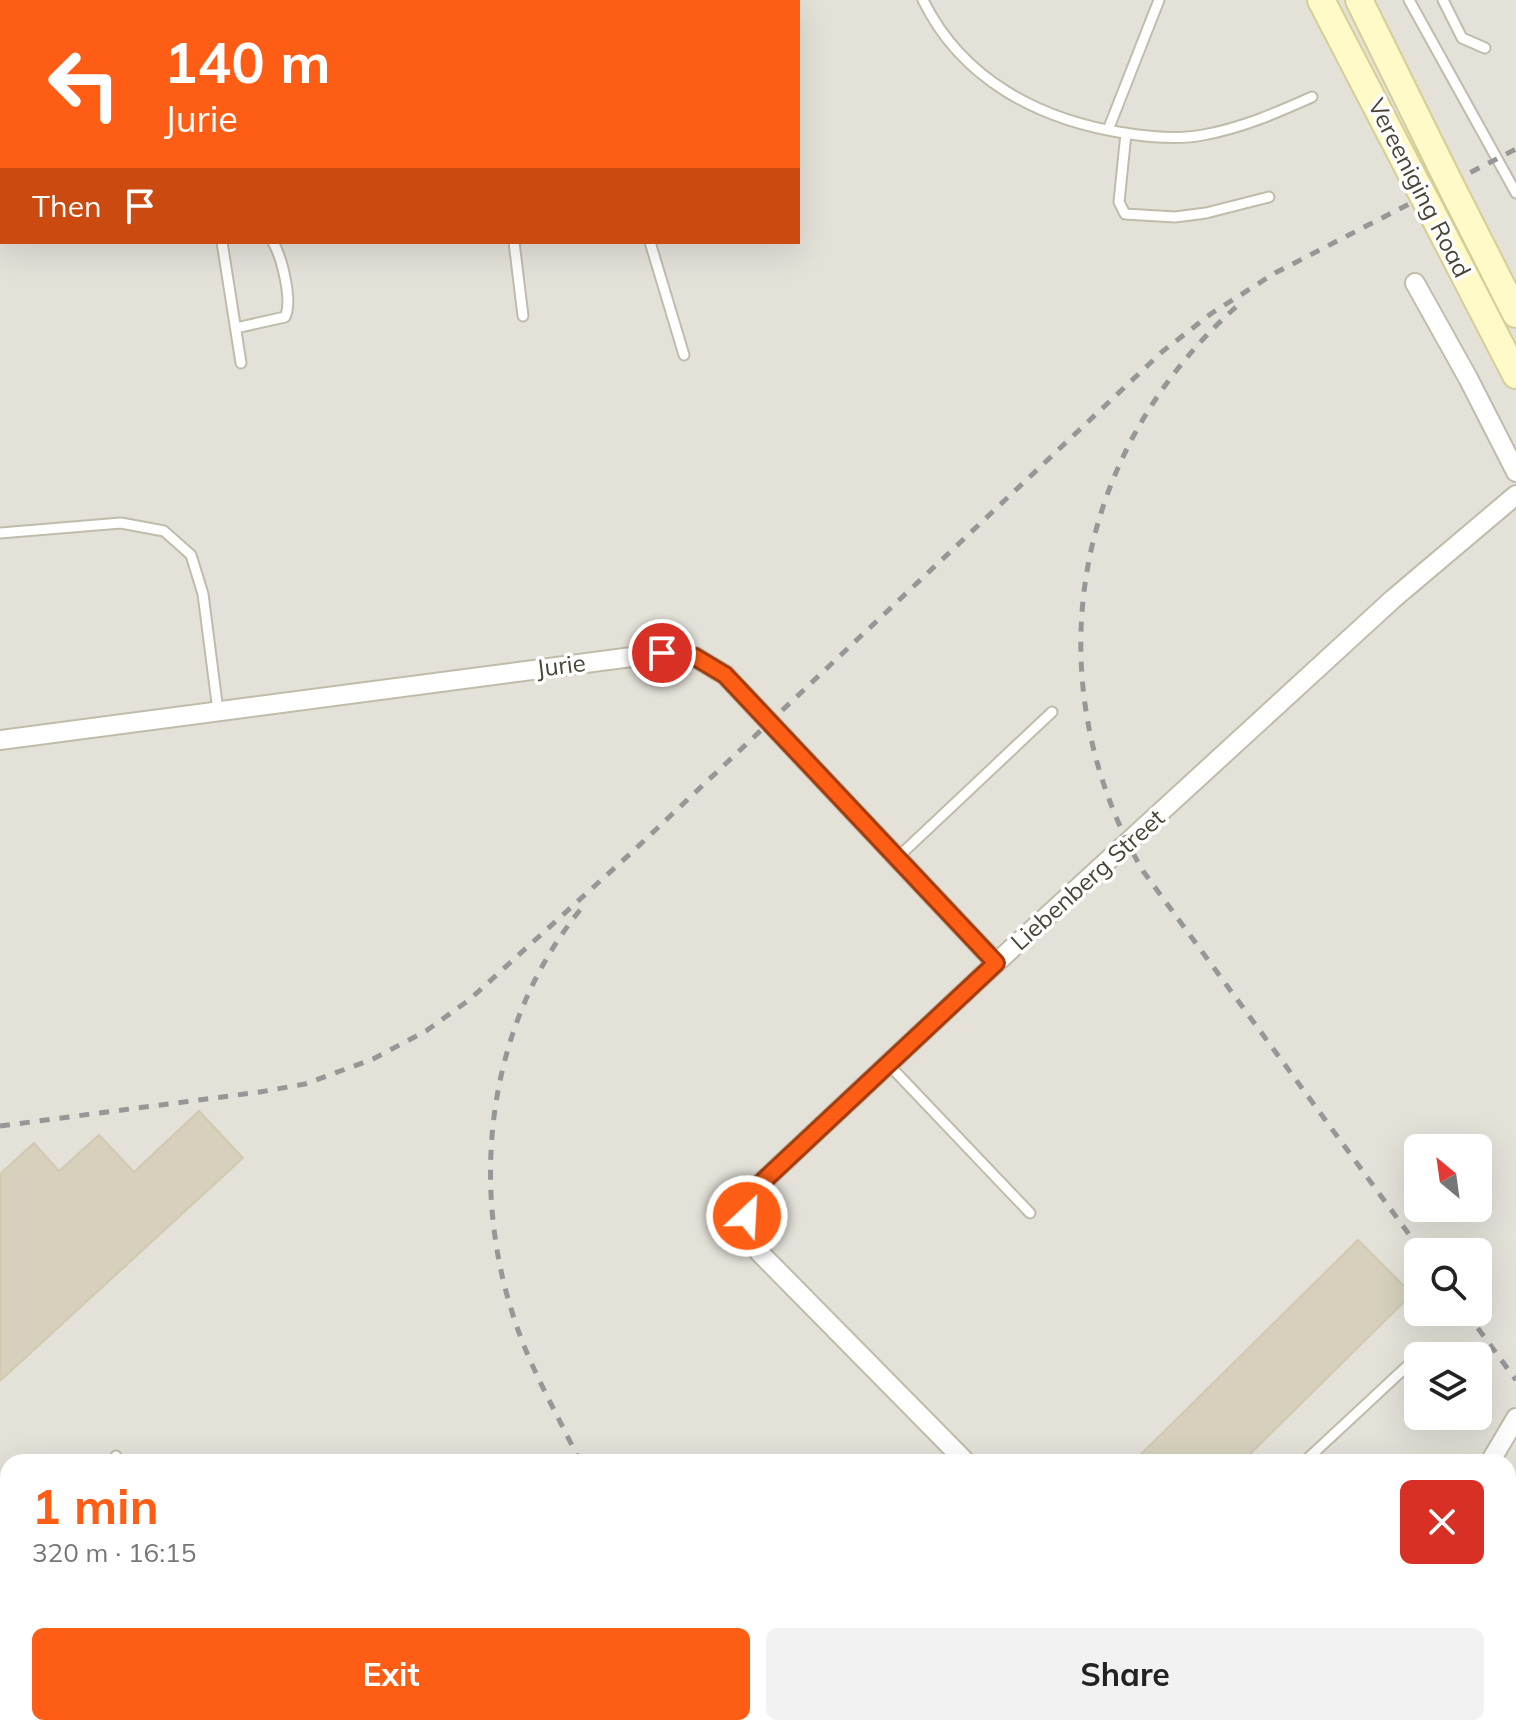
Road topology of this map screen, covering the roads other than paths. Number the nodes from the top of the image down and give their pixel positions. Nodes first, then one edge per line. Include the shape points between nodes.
1 (923, 0) edge
2 (1159, 0) edge
3 (1321, 0) edge
4 (1359, 0) edge
5 (1409, 0) edge
6 (1443, 0) edge
7 (1485, 48) dead end
8 (1312, 97) dead end
9 (1108, 130) junction
10 (1126, 133) junction
11 (1516, 193) edge
12 (1269, 197) dead end
13 (222, 244) edge
14 (274, 244) edge
15 (514, 244) edge
16 (651, 244) edge
17 (1415, 283) dead end
18 (1516, 314) edge
19 (523, 316) dead end
20 (236, 328) junction
21 (684, 355) dead end
22 (241, 363) dead end
23 (1516, 375) edge
24 (1516, 472) edge
25 (1516, 495) edge
26 (0, 533) edge
27 (218, 711) junction
28 (1052, 712) dead end
29 (0, 740) edge
30 (896, 859) junction
31 (996, 963) junction
32 (889, 1065) junction
33 (1030, 1213) dead end
34 (1404, 1369) edge
35 (1516, 1418) edge
36 (958, 1454) edge
37 (1313, 1454) edge
38 (1495, 1454) edge

1 - 9 lane via 948,40 996,85 1055,117
2 - 9 lane
3 - 23 main road, Vereeniging Road, bridge
4 - 18 main road, Vereeniging Road, bridge
5 - 11 lane
6 - 7 lane via 1462,38
8 - 10 lane via 1255,123 1199,136
9 - 10 lane
10 - 12 lane via 1119,202 1125,214 1175,217
13 - 20 lane
14 - 20 lane via 290,307 285,317
15 - 19 lane
16 - 21 lane
17 - 24 street
20 - 22 lane
25 - 31 street, Liebenberg Street via 1393,599
26 - 27 lane via 121,523 164,531 191,555 199,581
27 - 29 street, Jurie
27 - 30 street, Jurie via 662,653 686,655 725,675
28 - 30 lane
30 - 31 street, Jurie
31 - 32 street, Liebenberg Street
32 - 33 lane
32 - 36 street, Liebenberg Street via 759,1185 747,1227 760,1253
34 - 37 lane
35 - 38 street

